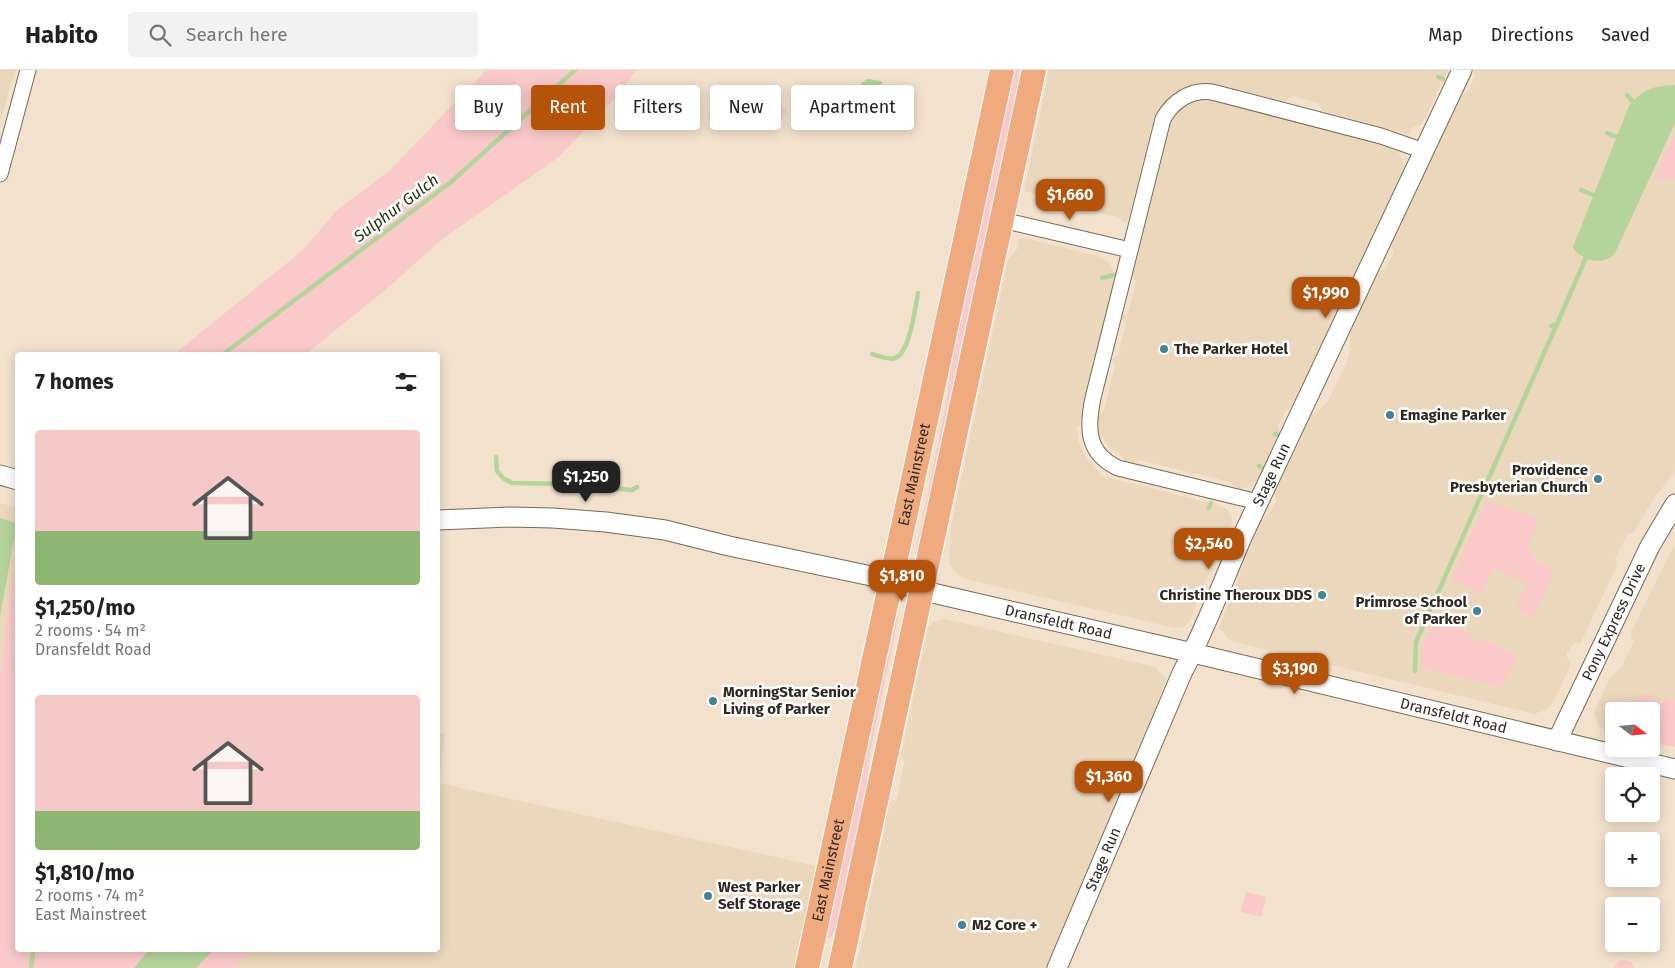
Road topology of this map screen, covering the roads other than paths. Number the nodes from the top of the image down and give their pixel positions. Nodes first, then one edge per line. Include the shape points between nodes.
1 (28, 70) edge
2 (1002, 70) edge
3 (1034, 70) edge
4 (1462, 70) edge
5 (1424, 151) junction
6 (0, 174) edge
7 (1002, 220) junction
8 (1130, 250) junction
9 (0, 475) edge
10 (15, 479) edge
11 (1258, 502) junction
12 (1675, 504) edge
13 (440, 520) edge
14 (892, 581) junction
15 (922, 590) junction
16 (1193, 653) junction
17 (1557, 741) junction
18 (1675, 769) edge
19 (807, 968) edge
20 (840, 968) edge
21 (1057, 968) edge

1 - 6 street
2 - 14 main road, East Mainstreet
3 - 7 main road, East Mainstreet
4 - 5 street, Stage Run
5 - 8 street via 1216,92 1194,92 1174,104 1162,122
5 - 11 street, Stage Run
7 - 8 street
7 - 15 main road, East Mainstreet
8 - 11 street via 1090,412 1092,443 1104,459 1118,468
9 - 10 street
11 - 16 street, Stage Run
12 - 17 street, Pony Express Drive via 1650,546
13 - 14 street, Dransfeldt Road via 553,518 665,530
14 - 15 street, Dransfeldt Road
14 - 19 main road, East Mainstreet
15 - 16 street, Dransfeldt Road
15 - 20 main road, East Mainstreet
16 - 17 street, Dransfeldt Road
16 - 21 street, Stage Run
17 - 18 street, Dransfeldt Road

